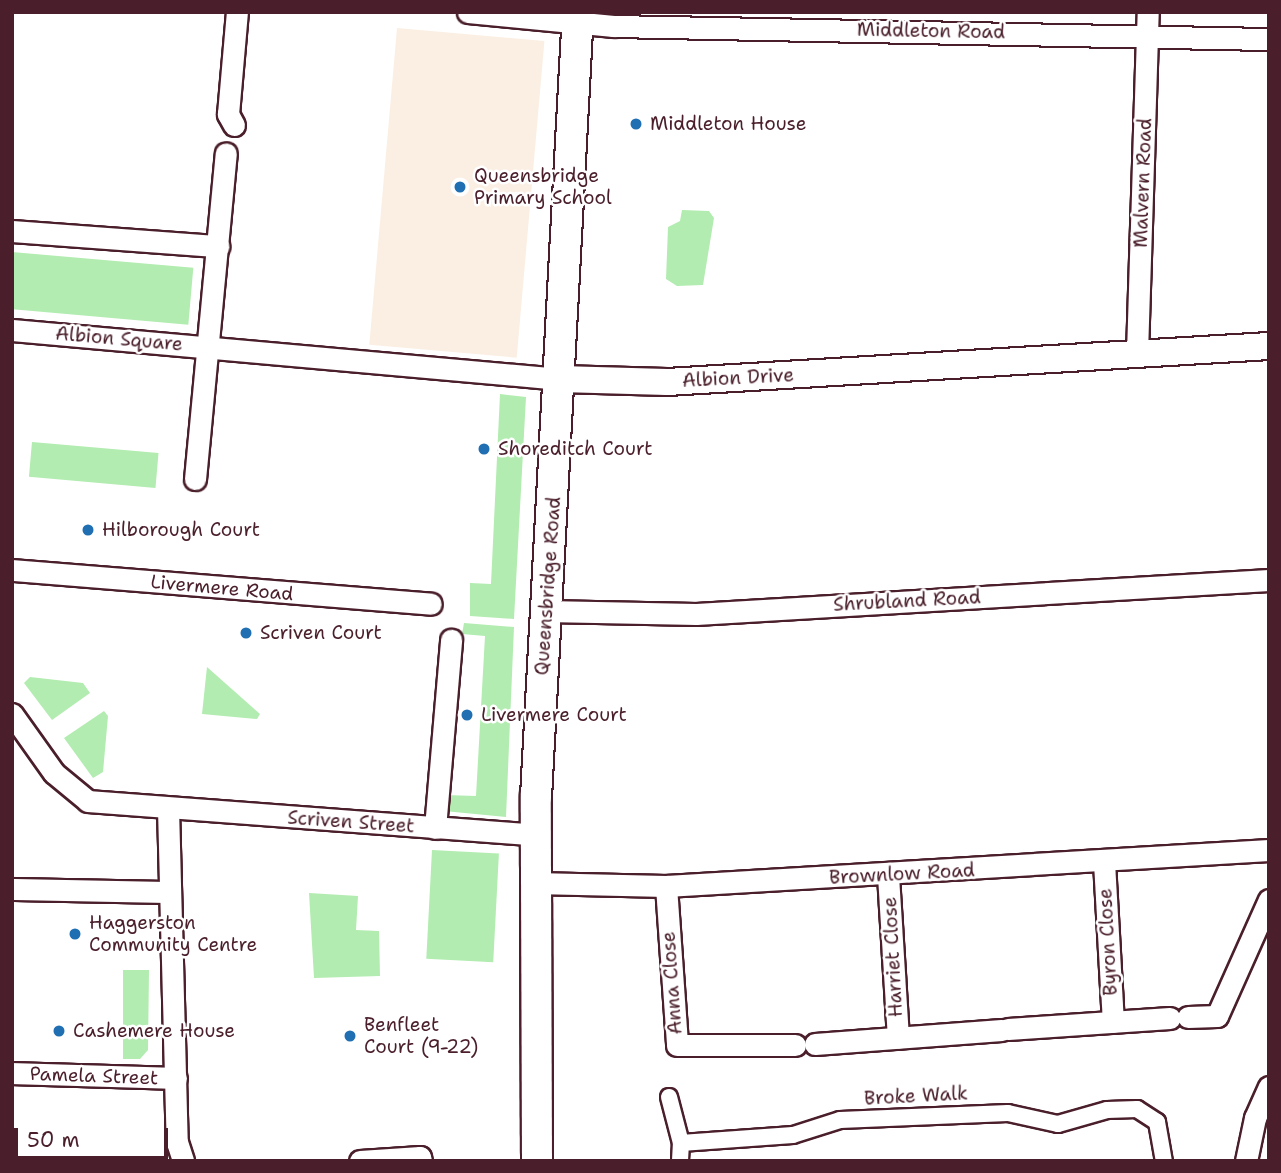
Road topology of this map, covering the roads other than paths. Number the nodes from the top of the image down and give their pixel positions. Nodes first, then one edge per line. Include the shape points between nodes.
1 (237, 12) edge
2 (468, 12) edge
3 (1148, 12) edge
4 (578, 18) edge
5 (1147, 38) junction
6 (1269, 39) edge
7 (234, 125) dead end
8 (226, 153) dead end
9 (12, 231) edge
10 (218, 246) junction
11 (12, 330) edge
12 (1269, 346) edge
13 (207, 348) junction
14 (1137, 353) junction
15 (560, 379) junction
16 (195, 479) dead end
17 (12, 570) edge
18 (1269, 580) edge
19 (431, 604) dead end
20 (545, 611) junction
21 (451, 640) dead end
22 (12, 713) edge
23 (168, 808) junction
24 (435, 828) junction
25 (535, 835) junction
26 (1269, 850) edge
27 (1104, 862) junction
28 (888, 875) junction
29 (534, 883) junction
30 (666, 886) junction
31 (12, 889) edge
32 (169, 892) junction
33 (1269, 900) edge
34 (1113, 1022) junction
35 (898, 1038) junction
36 (805, 1045) joint
37 (12, 1073) edge
38 (176, 1078) junction
39 (1269, 1087) edge
40 (669, 1097) dead end
41 (681, 1143) junction
42 (366, 1160) edge
43 (183, 1161) edge
44 (421, 1161) edge
45 (537, 1161) edge
46 (680, 1161) edge
47 (1164, 1161) edge
48 (1246, 1161) edge

1 - 7 street via 228,114
2 - 4 street, Middleton Road
3 - 5 street, Malvern Road
4 - 5 street, Middleton Road
4 - 15 main road, Queensbridge Road
5 - 6 street, Middleton Road
5 - 14 street, Malvern Road
8 - 10 street, Albion Square
9 - 10 street
10 - 13 street, Albion Square
11 - 13 street, Albion Square
12 - 14 street, Albion Drive
13 - 15 street, Albion Drive
13 - 16 street
14 - 15 street, Albion Drive via 667,382
15 - 20 main road, Queensbridge Road
17 - 19 street, Livermere Road
18 - 20 street, Shrubland Road via 696,614
20 - 25 main road, Queensbridge Road
21 - 24 street
22 - 23 street, Scriven Street via 76,796 115,806
23 - 24 street, Scriven Street
23 - 32 street
24 - 25 street, Scriven Street
25 - 29 main road, Queensbridge Road
26 - 27 street, Brownlow Road
27 - 28 street, Brownlow Road
27 - 34 street, Byron Close
28 - 30 street, Brownlow Road
28 - 35 street, Harriet Close
29 - 30 street, Brownlow Road
29 - 45 main road, Queensbridge Road
30 - 36 street, Anna Close via 677,1045
31 - 32 street
32 - 38 street
33 - 34 street, Harriet Close via 1217,1016
34 - 35 street, Harriet Close
35 - 36 street, Harriet Close
37 - 38 street, Pamela Street
38 - 43 street via 177,1142
39 - 48 street via 1255,1118
40 - 41 street
41 - 46 street
41 - 47 street, Broke Walk via 793,1135 840,1121 1008,1113 1058,1124 1107,1110 1138,1110 1148,1112 1157,1122
42 - 44 street via 420,1157

